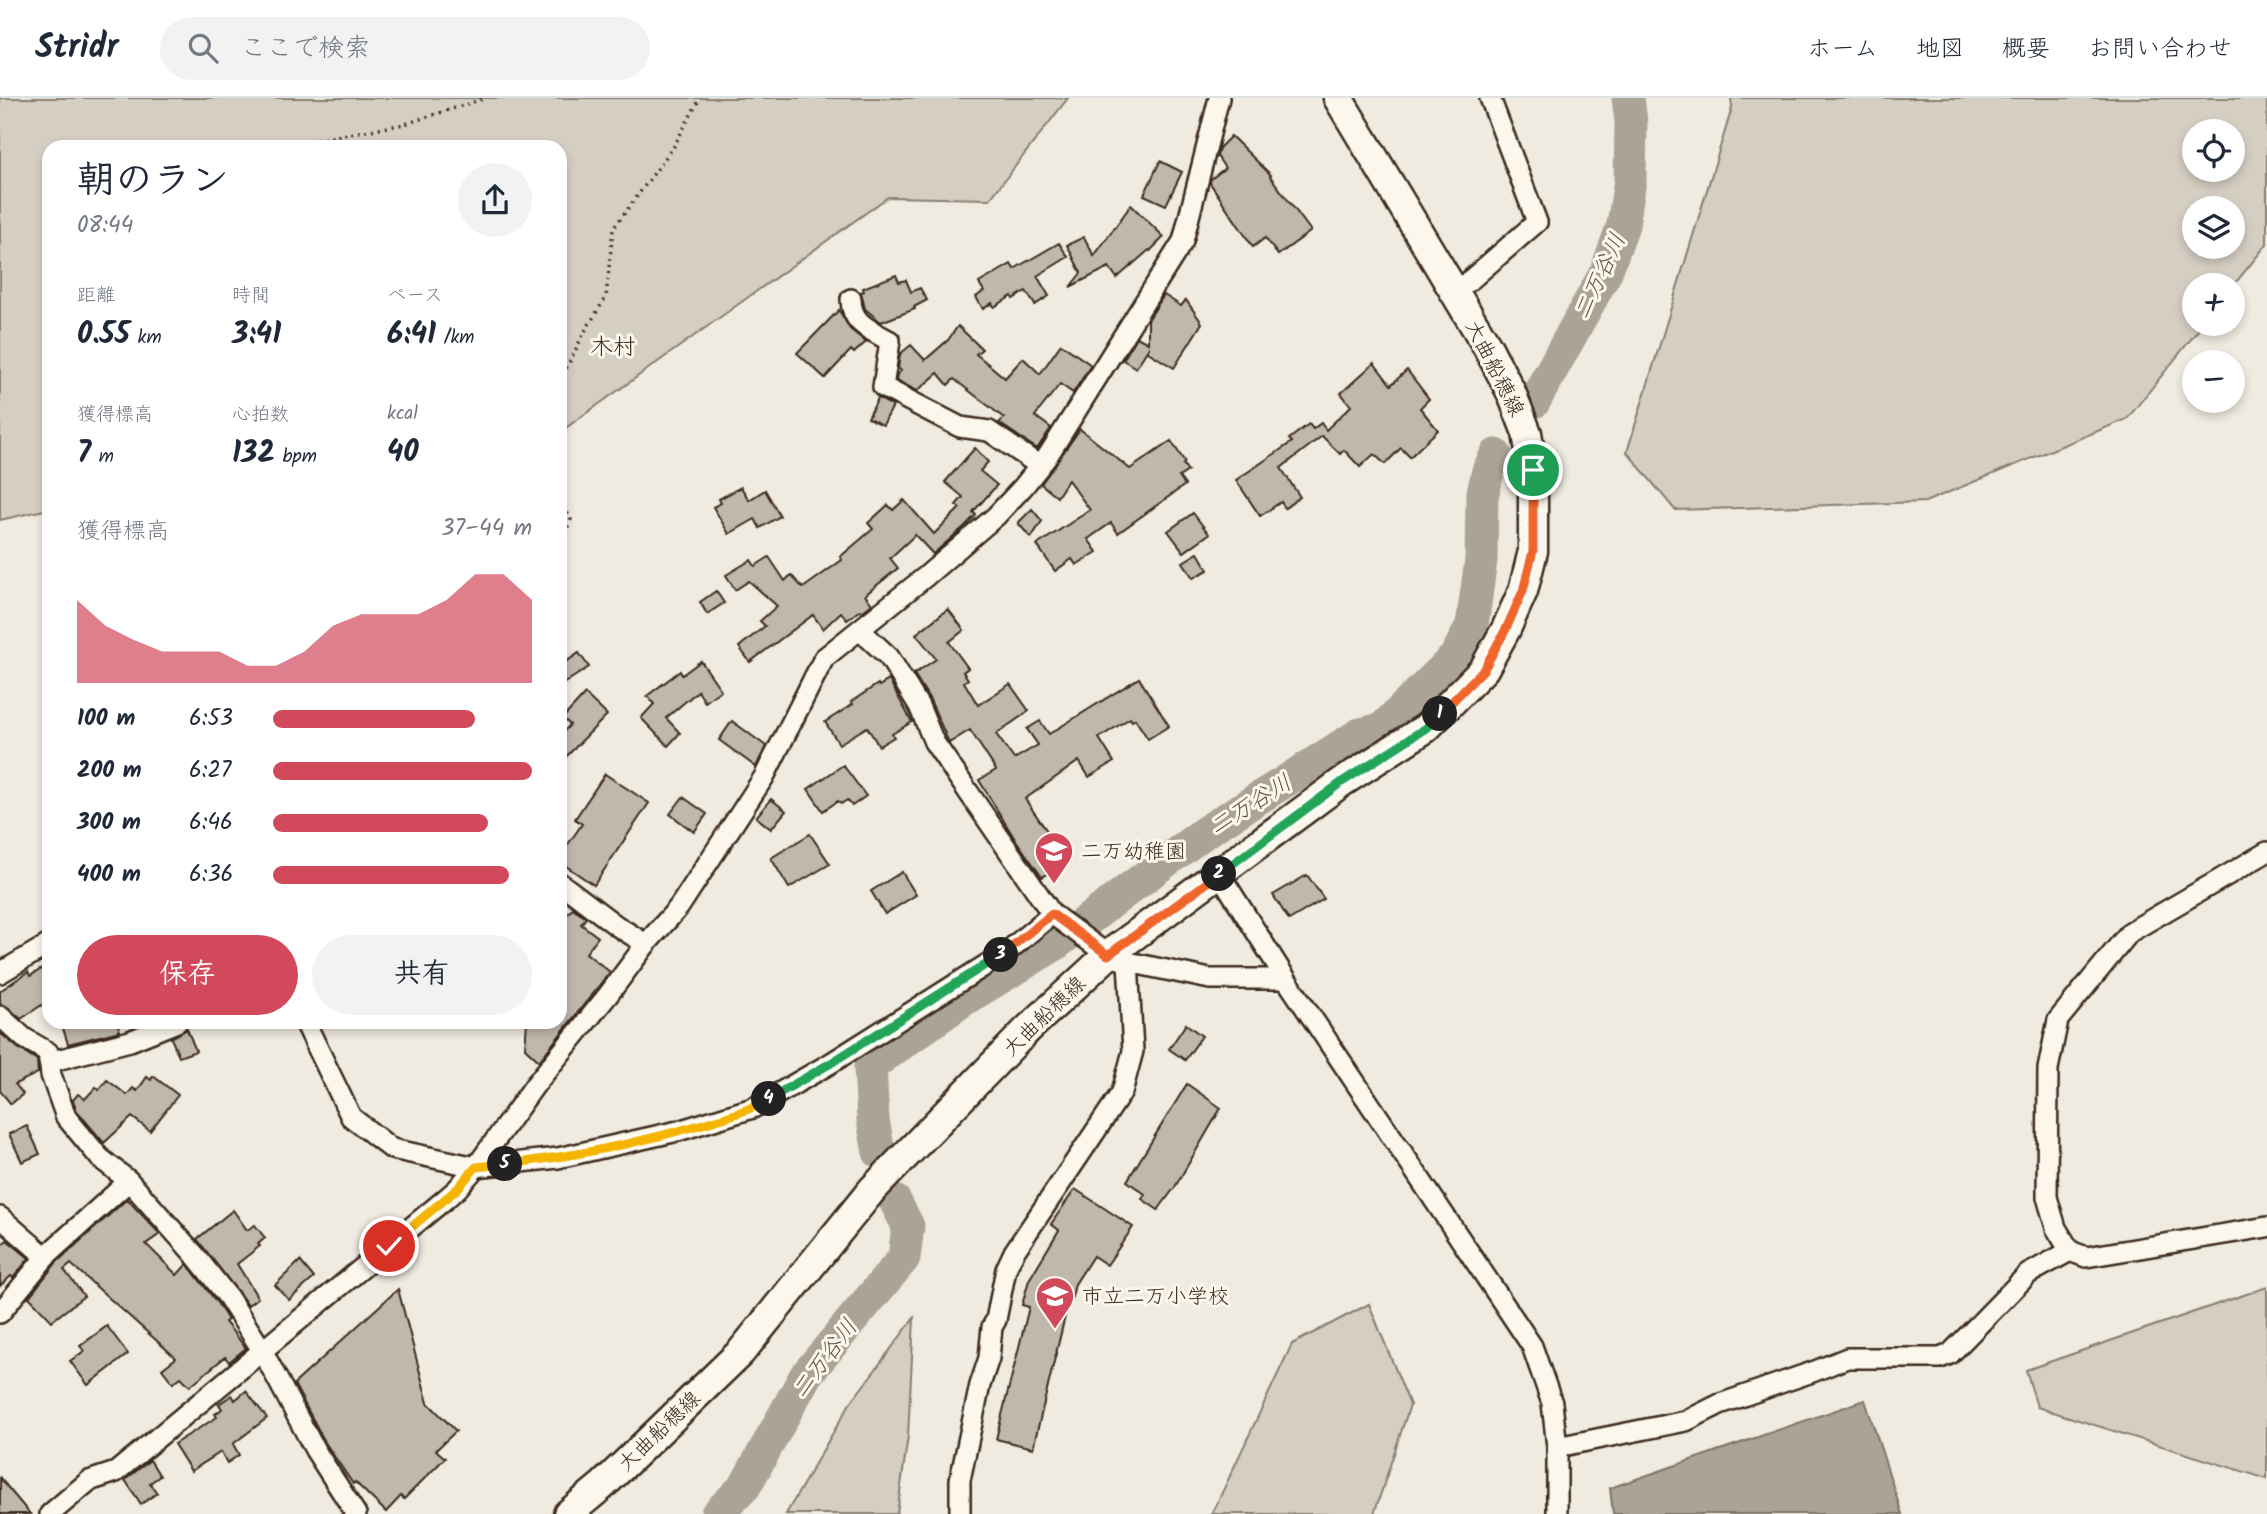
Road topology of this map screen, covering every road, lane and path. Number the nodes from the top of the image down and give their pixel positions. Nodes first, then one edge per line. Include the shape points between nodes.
1 (486, 98) edge
2 (700, 98) edge
3 (1219, 98) edge
4 (1338, 98) edge
5 (1490, 98) edge
6 (314, 140) edge
7 (1468, 282) dead end
8 (851, 299) dead end
9 (567, 367) edge
10 (1040, 466) junction
11 (567, 512) edge
12 (567, 529) edge
13 (860, 630) junction
14 (2267, 852) edge
15 (1219, 873) junction
16 (567, 888) edge
17 (1052, 914) junction
18 (646, 944) junction
19 (42, 948) edge
20 (1118, 958) junction
21 (0, 972) edge
22 (1286, 979) junction
23 (0, 1016) edge
24 (160, 1029) edge
25 (308, 1029) edge
26 (49, 1062) junction
27 (476, 1167) junction
28 (129, 1181) junction
29 (0, 1217) edge
30 (2267, 1227) edge
31 (2070, 1251) junction
32 (46, 1257) junction
33 (0, 1313) edge
34 (262, 1350) junction
35 (1557, 1447) junction
36 (50, 1514) edge
37 (356, 1514) edge
38 (568, 1514) edge
39 (960, 1514) edge
40 (1557, 1514) edge

1 - 6 path via 405,124
2 - 9 path via 674,146 612,229 606,297
3 - 10 street via 1183,241
4 - 15 main road, 大曲船穂線 via 1511,392 1527,433 1533,470 1533,551 1523,591 1506,629 1484,669 1456,698 1426,728 1342,782
5 - 7 street via 1537,222
8 - 10 street via 851,311 861,324 890,341 883,387 960,427 989,431
10 - 13 street via 996,516
11 - 12 path via 571,519
13 - 17 street via 890,657 933,741
13 - 18 street via 824,658 764,777 679,907
14 - 31 street via 2130,932 2059,1020 2048,1069 2047,1197 2056,1228
15 - 20 main road, 大曲船穂線
15 - 22 street
16 - 18 street
17 - 20 street
17 - 27 street via 1007,951 753,1108 678,1131 558,1158
18 - 27 street
19 - 21 street
20 - 22 street via 1210,979
20 - 38 main road, 大曲船穂線 via 1028,1029 872,1190 741,1352
20 - 39 street via 1133,1051 1122,1092 1006,1269 960,1480
22 - 35 street via 1532,1346 1552,1403
23 - 26 street via 48,1052
24 - 26 street
25 - 27 street via 351,1117 392,1149
26 - 28 street via 66,1117 100,1158
27 - 34 street via 457,1189
28 - 32 street
28 - 34 street via 211,1276
29 - 32 street
30 - 31 street via 2086,1257
31 - 35 street via 2028,1274 1950,1354 1940,1358 1847,1358 1686,1421
32 - 33 street
34 - 36 street via 116,1472 89,1481
34 - 37 street via 315,1450
35 - 40 street

